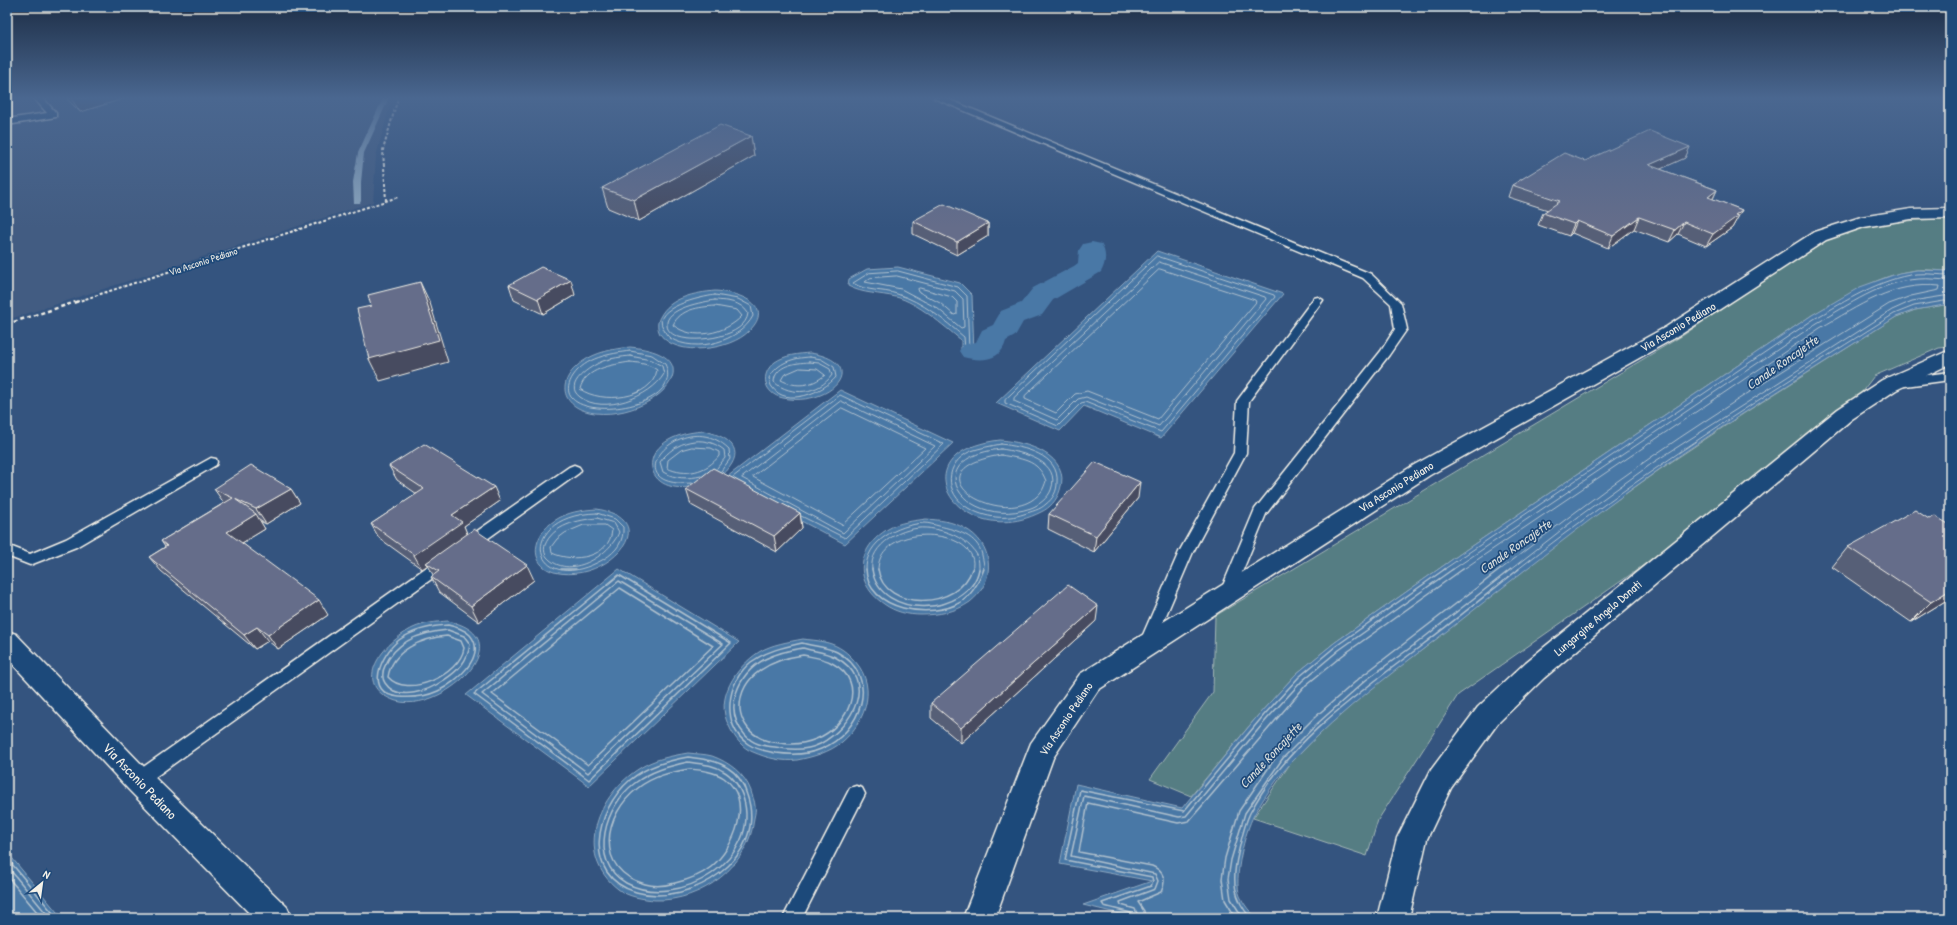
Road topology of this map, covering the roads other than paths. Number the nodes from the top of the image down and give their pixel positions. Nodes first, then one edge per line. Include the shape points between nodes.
1 (1042, 141) edge
2 (1950, 213) edge
3 (1318, 300) dead end
4 (1950, 356) edge
5 (1950, 376) edge
6 (1889, 385) junction
7 (211, 462) dead end
8 (574, 470) dead end
9 (7, 550) edge
10 (1226, 595) junction
11 (7, 641) edge
12 (1147, 646) junction
13 (138, 780) junction
14 (856, 794) dead end
15 (276, 918) edge
16 (792, 918) edge
17 (979, 918) edge
18 (1393, 918) edge

1 - 10 lane via 1367,276 1396,303 1401,330 1260,512
2 - 10 street, Via Asconio Pediano via 1910,214 1861,222 1820,236 1673,331 1422,470
3 - 12 lane via 1243,401 1240,453 1186,552
4 - 6 street, Lungargine Angelo Donati
5 - 6 lane
6 - 18 street, Lungargine Angelo Donati via 1838,419 1535,670 1488,715 1441,779 1412,838
7 - 9 lane via 58,549 30,560
8 - 13 lane
10 - 12 street, Via Asconio Pediano
11 - 13 street, Via Asconio Pediano
12 - 17 street, Via Asconio Pediano via 1089,682 1041,752
13 - 15 street, Via Asconio Pediano
14 - 16 lane

